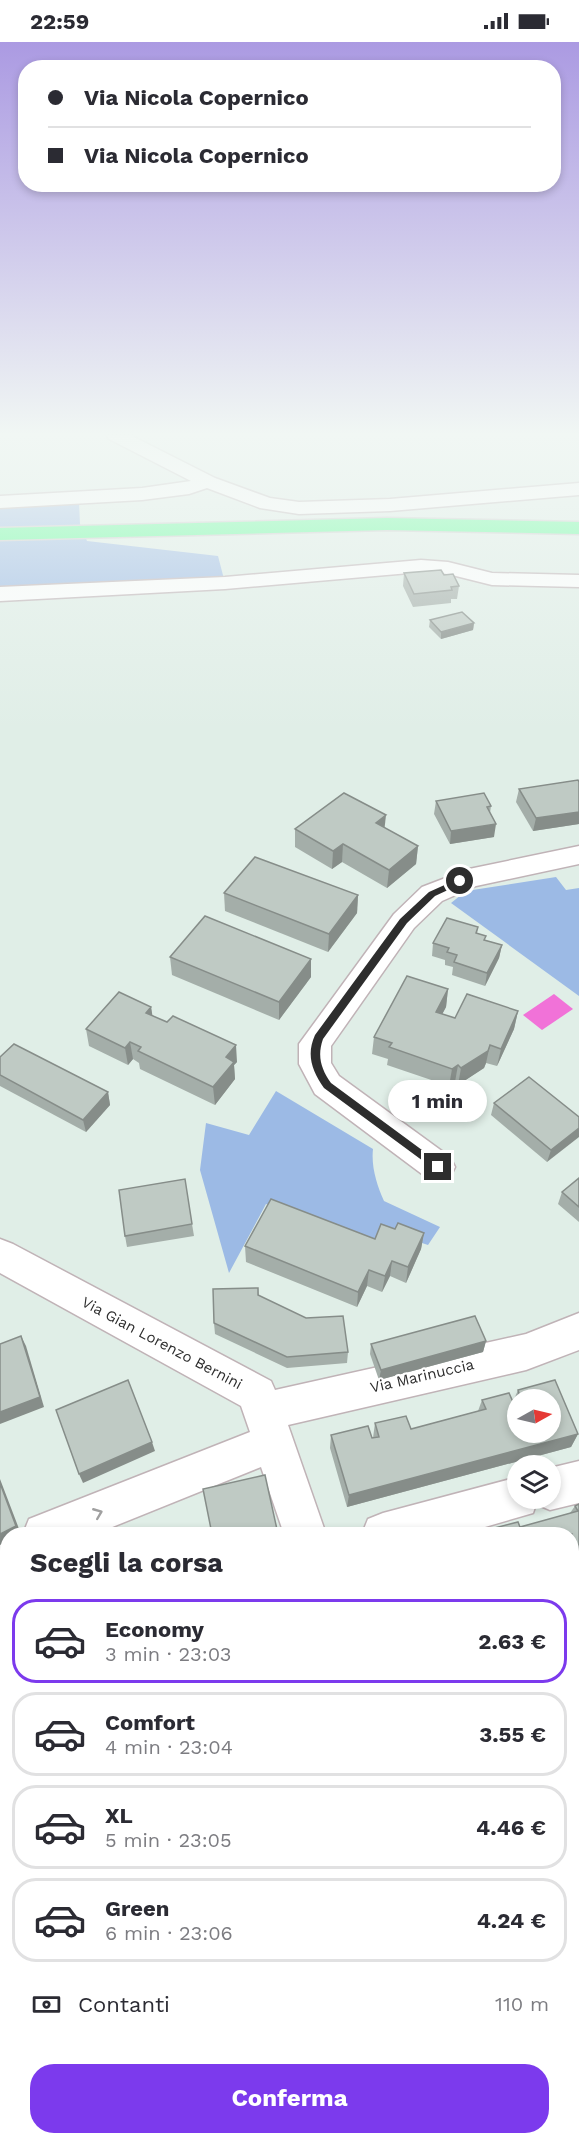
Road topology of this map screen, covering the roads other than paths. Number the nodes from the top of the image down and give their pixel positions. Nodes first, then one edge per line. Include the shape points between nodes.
1 (33, 533) edge
2 (0, 534) edge
3 (579, 543) edge
4 (0, 551) edge
5 (579, 581) edge
6 (0, 594) edge
7 (579, 855) edge
8 (438, 1167) dead end
9 (0, 1255) edge
10 (579, 1331) edge
11 (268, 1427) junction
12 (579, 1482) edge
13 (561, 1487) edge
14 (507, 1501) edge
15 (59, 1527) edge
16 (303, 1527) edge
17 (409, 1527) edge

1 - 2 highway
3 - 4 highway via 396,540
5 - 6 street via 492,579 421,566 225,583
7 - 8 street via 469,878 432,894 400,926 315,1044 315,1064 327,1086
9 - 11 street, Via Gian Lorenzo Bernini via 257,1394
10 - 11 street, Via Marinuccia via 526,1352
15 -> 11 street, Via Marinuccia
11 - 16 street, Via Gian Lorenzo Bernini
12 - 13 street
14 - 17 street

